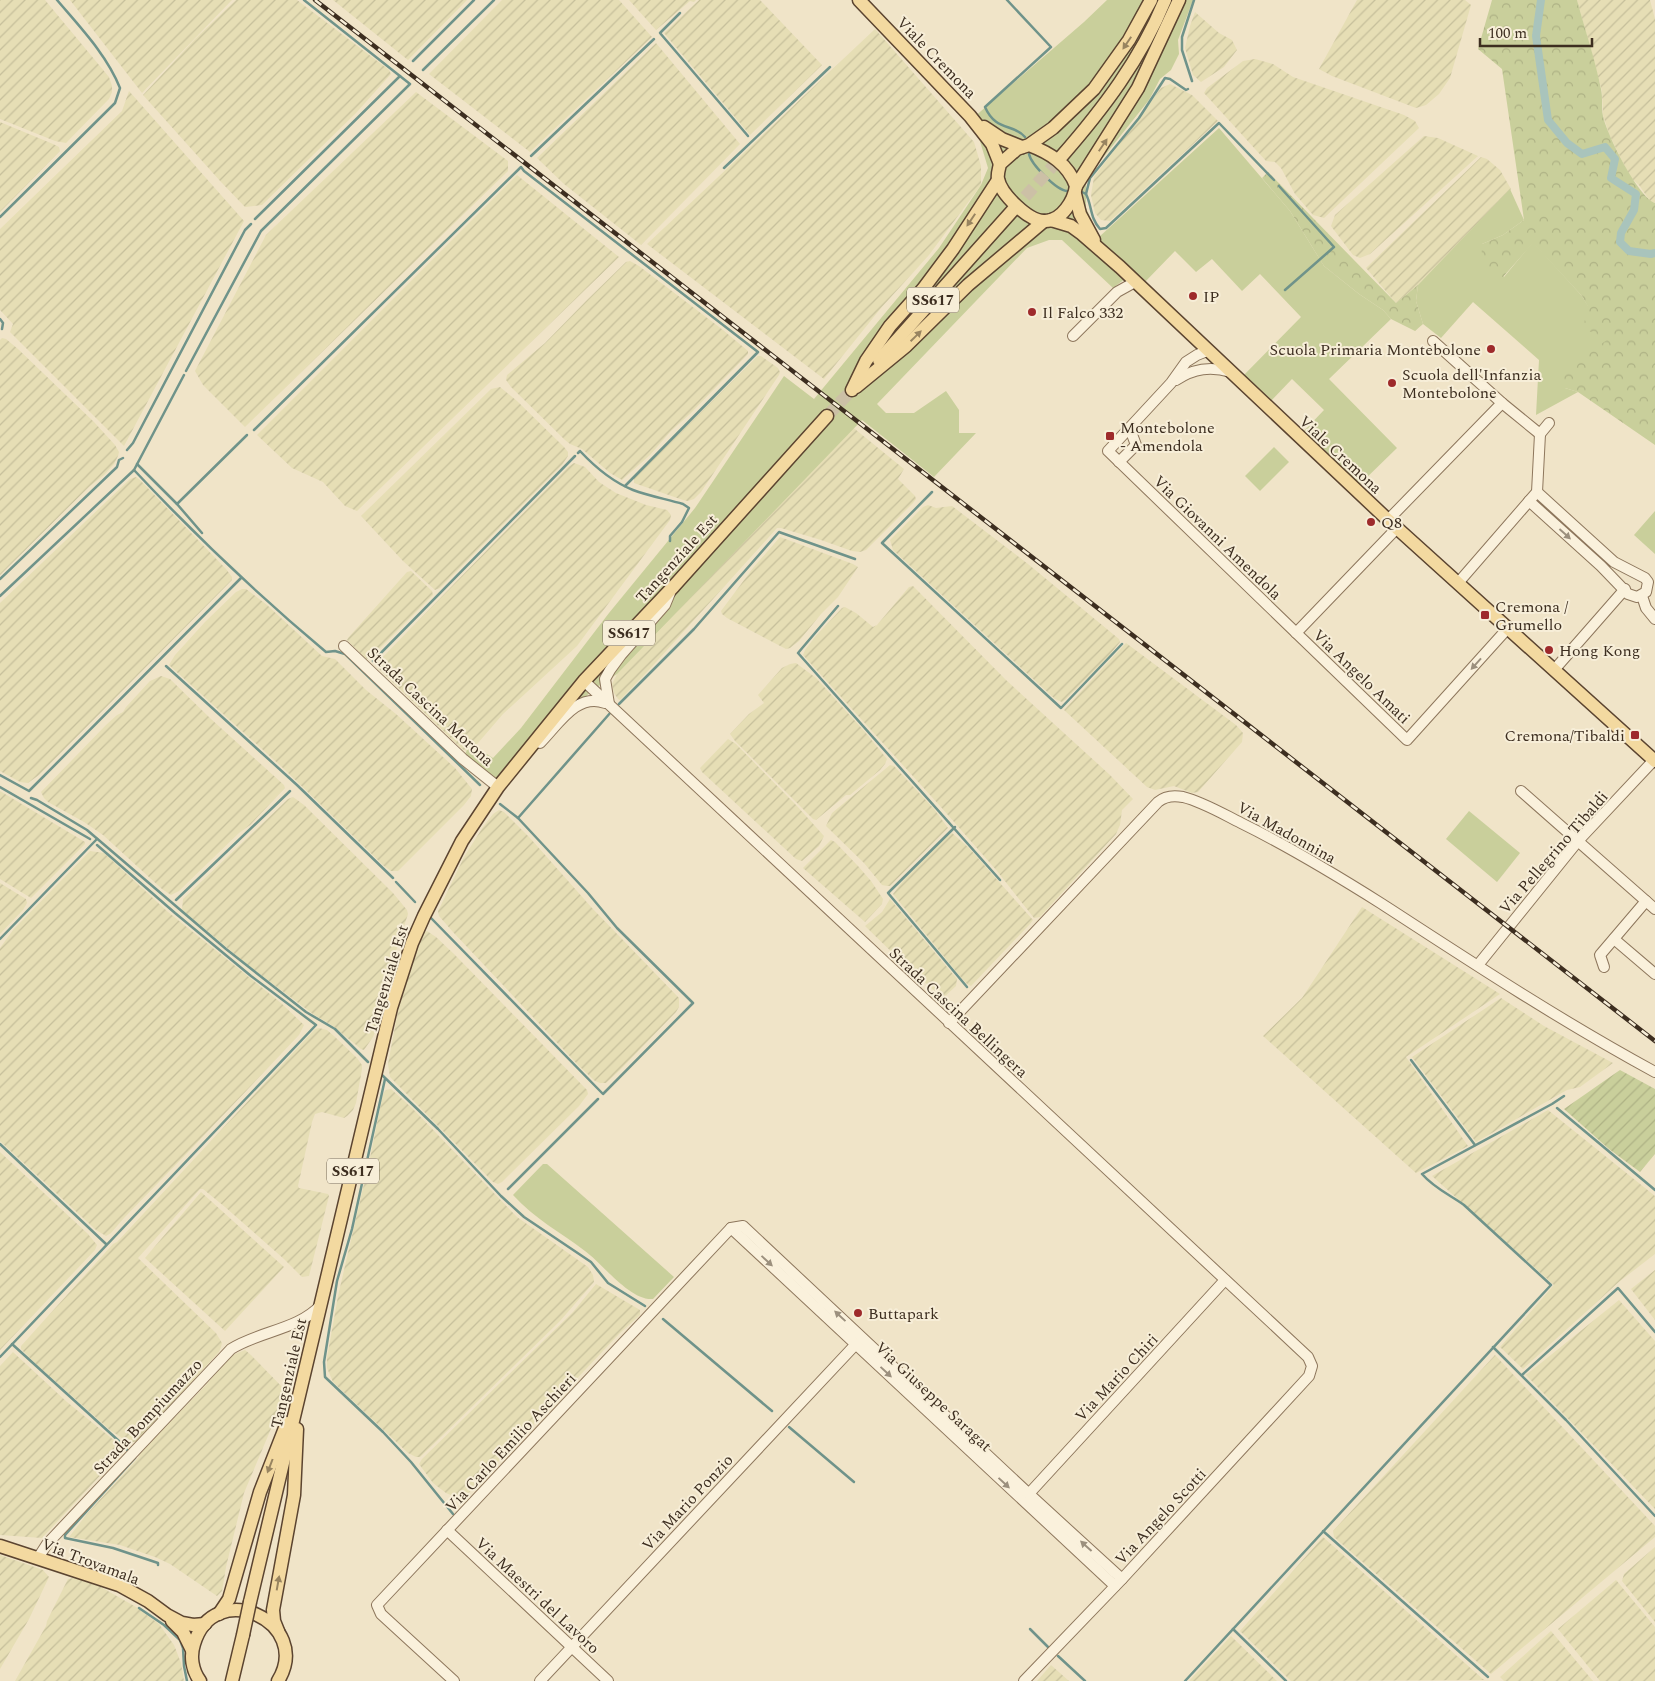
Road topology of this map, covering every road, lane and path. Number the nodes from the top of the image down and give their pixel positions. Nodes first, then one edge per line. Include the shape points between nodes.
1 (859, 0) edge
2 (1151, 0) edge
3 (1165, 0) edge
4 (1179, 0) edge
5 (970, 116) junction
6 (1026, 146) junction
7 (1061, 156) tunnel mouth
8 (1000, 164) junction
9 (998, 180) junction
10 (1076, 190) junction
11 (1013, 210) tunnel mouth
12 (1048, 221) junction
13 (1120, 267) junction
14 (1135, 282) junction
15 (1187, 331) junction
16 (1073, 336) dead end
17 (1433, 340) dead end
18 (1208, 352) junction
19 (1190, 360) junction
20 (1205, 368) junction
21 (1230, 372) junction
22 (1171, 383) junction
23 (852, 390) junction
24 (1502, 403) junction
25 (827, 416) tunnel mouth
26 (1549, 423) dead end
27 (1130, 429) junction
28 (1540, 434) junction
29 (1119, 462) junction
30 (1537, 492) junction
31 (1529, 502) junction
32 (1393, 524) junction
33 (1636, 573) junction
34 (1458, 583) junction
35 (674, 586) junction
36 (1625, 589) junction
37 (1642, 596) junction
38 (1655, 619) edge
39 (1508, 628) junction
40 (1296, 633) junction
41 (344, 646) dead end
42 (1554, 670) junction
43 (584, 681) junction
44 (609, 704) junction
45 (524, 755) junction
46 (1655, 761) edge
47 (498, 788) junction
48 (1521, 791) dead end
49 (1578, 841) junction
50 (1651, 902) edge
51 (1614, 939) junction
52 (1478, 966) junction
53 (1604, 967) dead end
54 (1655, 974) edge
55 (949, 1023) junction
56 (1655, 1072) edge
57 (731, 1228) junction
58 (1225, 1280) junction
59 (322, 1304) junction
60 (297, 1322) junction
61 (315, 1333) junction
62 (856, 1344) junction
63 (1312, 1366) joint
64 (297, 1406) junction
65 (1026, 1497) junction
66 (447, 1530) junction
67 (0, 1546) edge
68 (38, 1558) junction
69 (1119, 1583) junction
70 (220, 1614) junction
71 (167, 1616) junction
72 (205, 1624) junction
73 (278, 1631) junction
74 (572, 1647) junction
75 (192, 1650) junction
76 (285, 1656) junction
77 (232, 1680) edge
78 (200, 1681) edge
79 (278, 1681) edge
80 (288, 1681) edge
81 (454, 1681) edge
82 (540, 1681) edge
83 (608, 1681) edge
84 (1024, 1681) edge

1 - 5 main road, Viale Cremona
2 -> 6 main road via 1129,40 1094,89 1053,128
3 - 7 main road via 1142,49 1122,81
10 -> 4 main road via 1138,88
5 - 6 main road, Viale Cremona via 1013,144
5 - 8 main road, Viale Cremona via 989,140
6 - 8 main road via 1012,152
6 - 10 main road via 1042,150 1061,163 1069,171
8 - 9 main road
9 - 12 main road via 1012,202 1033,218
9 -> 23 main road via 953,249 890,326
10 - 12 main road via 1066,209
10 - 13 main road, Viale Cremona via 1080,214 1091,237
11 - 23 main road, SS617
12 - 13 main road, Viale Cremona via 1071,226
23 -> 12 main road via 906,346 968,285
13 - 14 main road, Viale Cremona
14 - 15 main road, Viale Cremona
14 - 16 street via 1117,292
15 - 18 main road, Viale Cremona
15 - 19 street via 1193,348
17 - 24 street
18 - 19 street, Via Giovanni Amendola
18 - 20 street
18 - 21 main road, Viale Cremona
19 - 22 street, Via Giovanni Amendola
20 - 21 street, Via Giovanni Amendola
20 - 22 street, Via Giovanni Amendola via 1184,374
21 - 32 main road, Viale Cremona
22 - 27 street, Via Giovanni Amendola
24 - 28 street
24 - 32 street
25 - 35 main road, Tangenziale Est / SS617
26 - 28 street
27 - 29 street via 1136,445
27 - 29 street, Via Giovanni Amendola via 1108,452
28 - 30 street
29 - 40 street, Via Giovanni Amendola
30 - 31 street
30 - 33 street via 1614,562
31 - 34 street
31 -> 36 street
32 - 34 main road, Viale Cremona
32 - 40 street
33 - 36 street via 1626,579
33 - 37 street via 1648,582
34 - 39 main road, Viale Cremona
35 - 43 main road, Tangenziale Est / SS617
35 - 44 street via 665,605 621,655 605,679
36 - 37 street via 1632,596
36 - 42 street
37 - 38 street
39 -> 40 street, Via Angelo Amati via 1407,740
39 - 42 main road, Viale Cremona
41 - 47 street, Strada Cascina Morona
42 - 46 main road, Viale Cremona
43 - 44 street, Strada Cascina Bellingera
43 - 45 main road, Tangenziale Est / SS617
44 - 45 street via 598,700 574,706 537,747
44 - 55 street, Strada Cascina Bellingera
45 - 47 main road, Tangenziale Est / SS617
46 - 49 street, Via Pellegrino Tibaldi
47 - 59 main road, Tangenziale Est / SS617 via 462,841 412,942 391,1008
48 - 49 street
49 - 50 street
49 - 52 street, Via Pellegrino Tibaldi
50 - 51 street
51 - 53 street via 1600,955
51 - 54 street
52 - 55 street, Via Madonnina via 1283,844 1220,812 1184,798 1168,796 1154,805
52 - 56 street, Via Madonnina
55 - 58 street, Strada Cascina Bellingera
57 -> 62 street, Via Giuseppe Saragat
65 -> 57 street, Via Giuseppe Saragat via 743,1226
57 - 66 street, Via Carlo Emilio Aschieri
58 - 63 street, Strada Cascina Bellingera via 1308,1357
58 - 65 street, Via Mario Chiri
59 - 60 street, Strada Bompiumazzo
59 - 61 main road, Tangenziale Est / SS617
60 - 61 street via 310,1326
60 - 68 street, Strada Bompiumazzo via 231,1349
61 - 64 main road, Tangenziale Est / SS617
62 -> 65 street, Via Giuseppe Saragat
62 - 74 street, Via Mario Ponzio
63 - 69 street, Via Angelo Scotti via 1309,1376
64 -> 70 main road via 288,1420 260,1492 229,1599
73 -> 64 main road via 273,1610 294,1495
64 - 77 main road, Tangenziale Est / SS617, bridge
65 - 69 street, Via Giuseppe Saragat
66 - 74 street, Via Maestri del Lavoro
66 - 81 street, Via Carlo Emilio Aschieri via 377,1605 381,1614
67 - 68 main road, Via Trovamala
68 - 71 main road, Via Trovamala via 118,1585 148,1601
69 - 84 street, Via Angelo Scotti
70 - 72 main road
70 - 73 main road via 230,1610 252,1612 262,1616
71 - 72 main road, Via Trovamala via 182,1623
71 - 75 main road, Via Trovamala via 183,1632
72 - 75 main road
73 - 76 main road
74 - 82 street, Via Mario Ponzio
74 - 83 street, Via Maestri del Lavoro
75 - 78 main road, Via Trovamala via 193,1664
76 - 79 main road
76 - 80 street

